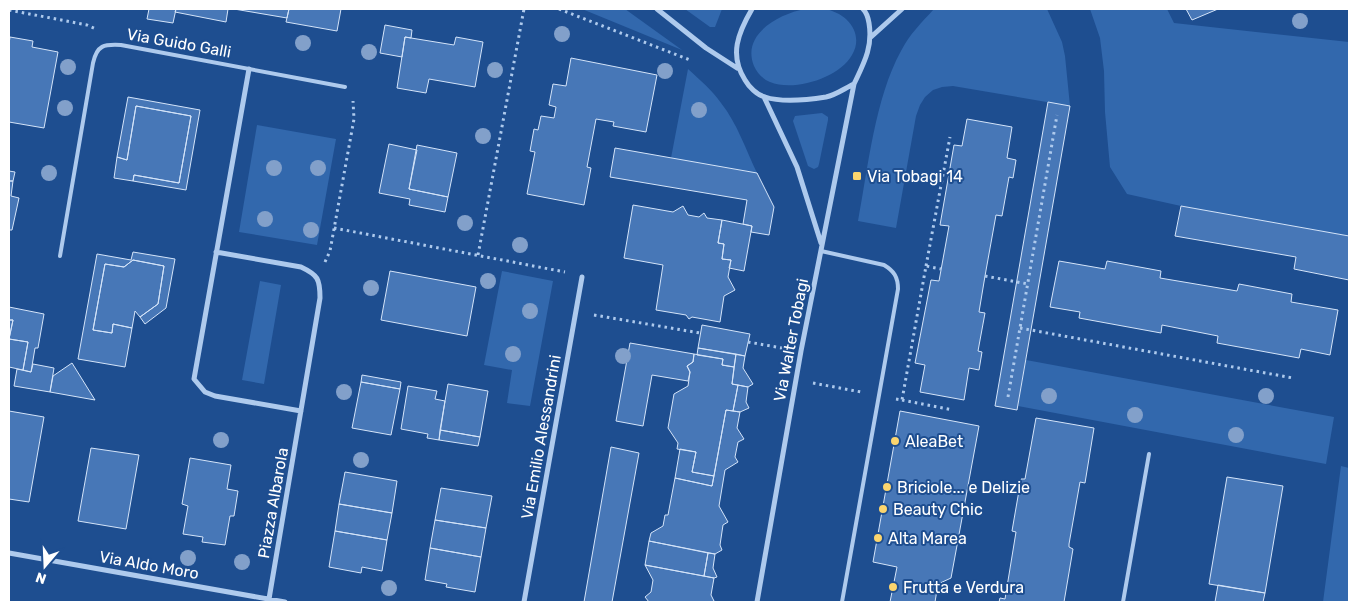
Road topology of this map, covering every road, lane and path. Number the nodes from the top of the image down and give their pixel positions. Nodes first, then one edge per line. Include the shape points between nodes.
1 (524, 9) edge
2 (559, 9) edge
3 (657, 9) edge
4 (752, 9) edge
5 (863, 9) edge
6 (902, 9) edge
7 (9, 10) edge
8 (871, 37) junction
9 (106, 45) junction
10 (706, 48) junction
11 (737, 68) junction
12 (249, 69) junction
13 (854, 84) junction
14 (345, 87) joint
15 (764, 97) junction
16 (1057, 116) dead end
17 (950, 137) dead end
18 (334, 228) junction
19 (822, 248) junction
20 (216, 252) junction
21 (478, 255) junction
22 (60, 256) dead end
23 (926, 266) dead end
24 (314, 273) junction
25 (985, 276) dead end
26 (582, 277) joint
27 (1028, 284) junction
28 (576, 312) junction
29 (1020, 328) junction
30 (700, 334) dead end
31 (748, 342) dead end
32 (801, 351) junction
33 (1293, 378) dead end
34 (1008, 397) dead end
35 (902, 400) dead end
36 (953, 410) dead end
37 (301, 412) junction
38 (1149, 454) dead end
39 (9, 553) edge
40 (269, 600) junction
41 (285, 602) edge
42 (524, 602) edge
43 (757, 602) edge
44 (842, 602) edge
45 (1123, 602) edge

1 - 21 path
2 - 10 path via 689,60
3 - 10 street
4 - 11 street via 742,26 737,45
5 - 8 street via 867,13
6 - 8 street
7 - 9 path via 87,25 98,31
8 - 13 street, Via Walter Tobagi
9 - 12 lane, Via Guido Galli
9 - 22 lane, Via Guido Galli via 95,53
10 - 11 street
11 - 15 street via 749,87
12 - 14 lane, Via Guido Galli
12 - 20 street
13 - 15 street via 828,96 793,101
13 - 19 street, Via Walter Tobagi
14 - 18 path via 352,96 354,119
15 - 19 street via 797,167
16 - 27 path
17 - 23 path
18 - 21 path
18 - 24 path via 327,258
19 - 32 street, Via Walter Tobagi
19 - 44 lane via 884,265 898,279
20 - 24 street via 301,267
20 - 37 street via 194,379 205,392 214,396
21 - 26 path via 557,269
24 - 37 street, Piazza Albarola via 320,283 320,298
25 - 27 path
26 - 28 street, Via Emilio Alessandrini
27 - 29 path
28 - 30 path
28 - 42 street, Via Emilio Alessandrini
29 - 33 path
29 - 34 path
31 - 32 path
32 - 43 street, Via Walter Tobagi
35 - 36 path
37 - 40 street, Piazza Albarola
38 - 45 lane
39 - 40 street, Via Aldo Moro
40 - 41 street, Via Aldo Moro

